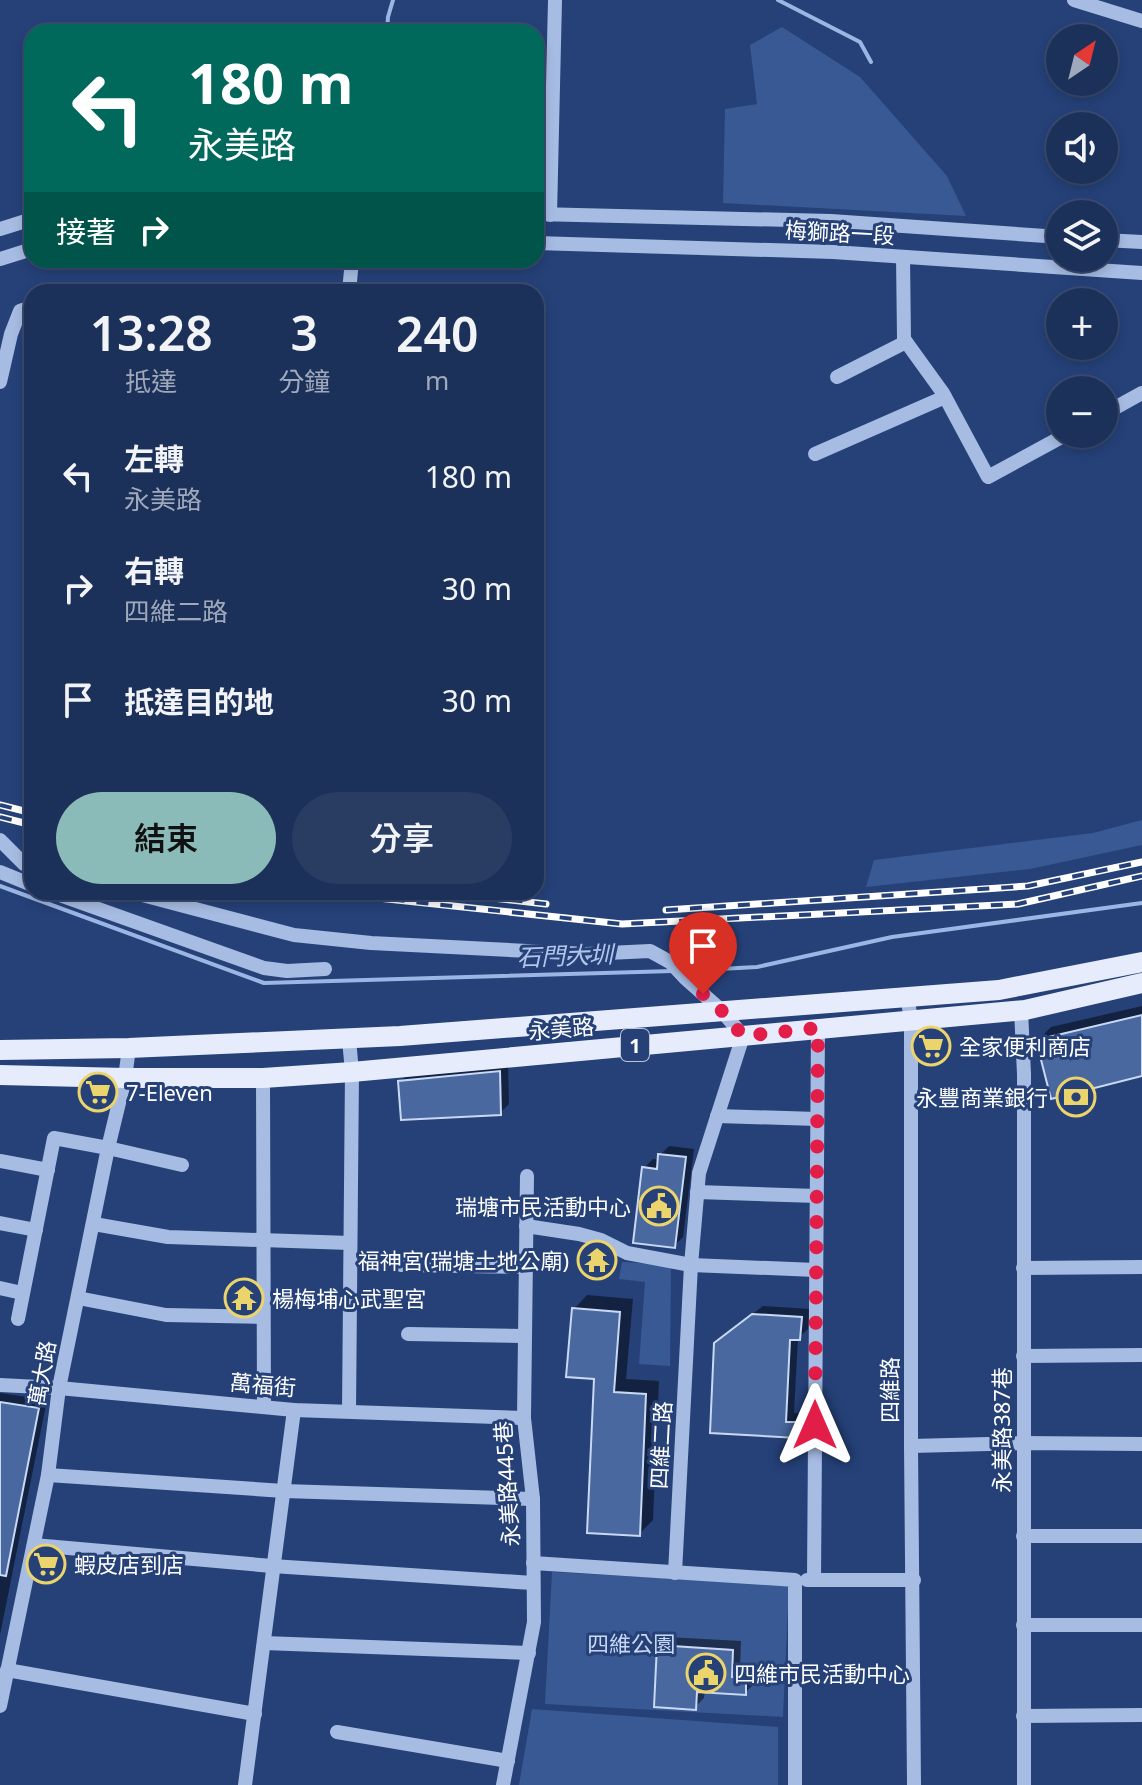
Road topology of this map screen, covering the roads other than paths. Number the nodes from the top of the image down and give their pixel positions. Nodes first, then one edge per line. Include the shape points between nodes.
1 (555, 0) edge
2 (1074, 0) edge
3 (1142, 21) edge
4 (544, 197) edge
5 (544, 215) edge
6 (24, 222) edge
7 (0, 229) edge
8 (1046, 236) edge
9 (1118, 241) edge
10 (1142, 242) edge
11 (544, 243) edge
12 (24, 252) edge
13 (903, 257) junction
14 (0, 259) edge
15 (1142, 273) edge
16 (24, 310) edge
17 (906, 342) junction
18 (837, 377) dead end
19 (0, 382) edge
20 (1142, 393) edge
21 (945, 397) junction
22 (1118, 406) edge
23 (1046, 445) edge
24 (815, 454) dead end
25 (0, 840) edge
26 (24, 864) edge
27 (0, 872) edge
28 (24, 882) edge
29 (73, 900) edge
30 (161, 900) edge
31 (1142, 962) edge
32 (325, 969) dead end
33 (1142, 983) edge
34 (907, 996) junction
35 (721, 1010) junction
36 (1021, 1010) junction
37 (911, 1019) junction
38 (818, 1028) junction
39 (743, 1036) junction
40 (349, 1039) junction
41 (129, 1048) junction
42 (0, 1050) edge
43 (352, 1072) junction
44 (0, 1075) edge
45 (125, 1078) junction
46 (263, 1078) junction
47 (717, 1116) junction
48 (817, 1119) junction
49 (108, 1148) junction
50 (0, 1161) edge
51 (182, 1165) dead end
52 (48, 1170) junction
53 (527, 1176) dead end
54 (697, 1192) junction
55 (817, 1196) junction
56 (0, 1223) edge
57 (94, 1224) junction
58 (526, 1226) junction
59 (36, 1230) junction
60 (263, 1240) junction
61 (350, 1243) junction
62 (401, 1265) dead end
63 (691, 1265) junction
64 (526, 1267) junction
65 (1142, 1267) edge
66 (1023, 1268) junction
67 (816, 1270) junction
68 (0, 1288) edge
69 (22, 1293) junction
70 (78, 1298) junction
71 (263, 1317) junction
72 (18, 1319) dead end
73 (408, 1334) dead end
74 (524, 1336) junction
75 (1142, 1355) edge
76 (1023, 1356) junction
77 (0, 1385) edge
78 (59, 1388) junction
79 (264, 1407) junction
80 (294, 1410) junction
81 (349, 1411) junction
82 (524, 1418) junction
83 (1023, 1443) junction
84 (1142, 1444) edge
85 (911, 1446) junction
86 (48, 1475) junction
87 (284, 1491) junction
88 (533, 1499) junction
89 (1023, 1536) junction
90 (1142, 1536) edge
91 (34, 1545) junction
92 (533, 1563) junction
93 (272, 1566) junction
94 (675, 1573) junction
95 (795, 1580) junction
96 (814, 1580) junction
97 (914, 1580) junction
98 (533, 1583) junction
99 (1023, 1625) junction
100 (1142, 1625) edge
101 (264, 1643) junction
102 (529, 1653) junction
103 (7, 1670) junction
104 (0, 1706) edge
105 (255, 1714) junction
106 (1142, 1715) edge
107 (1023, 1716) junction
108 (337, 1732) dead end
109 (508, 1761) junction
110 (245, 1785) edge
111 (503, 1785) edge
112 (795, 1785) edge
113 (914, 1785) edge
114 (1024, 1785) edge

1 - 4 street
2 - 3 street
5 - 8 street, 梅獅路一段 via 831,221
6 - 7 street
9 - 10 street
11 - 13 street, 梅獅路一段
12 - 14 street
13 - 15 street, 梅獅路一段
13 - 17 street
16 - 19 street via 11,334
17 - 18 street
17 - 21 street
20 - 22 street
21 - 23 street via 988,477
21 - 24 street
25 - 26 street
27 - 28 street
29 - 32 street via 264,968
30 - 35 street via 294,935 587,954 650,951 670,962
31 - 34 main road, 永美路 / 1 via 999,990
33 - 36 main road, 永美路 / 1
34 - 35 main road, 永美路 / 1
34 - 37 street, 四維路
35 - 39 street
35 - 40 main road, 永美路 / 1
36 - 37 main road, 永美路 / 1
36 - 66 street, 永美路387巷
37 - 38 main road, 永美路 / 1
37 - 85 street, 四維路
38 - 39 main road, 永美路 / 1
38 - 48 street
39 - 43 main road, 永美路 / 1
39 - 47 street, 四維二路
40 - 41 main road, 永美路 / 1
40 - 43 street
41 - 42 main road, 1
41 - 45 street, 萬大路
43 - 46 main road, 永美路 / 1
43 - 61 street
44 - 45 main road, 1
45 - 46 main road, 永美路 / 1
45 - 49 street, 萬大路
46 - 60 street
47 - 48 street
47 - 54 street, 四維二路
48 - 55 street
49 - 51 street
49 - 52 street via 54,1138
49 - 57 street, 萬大路
50 - 52 street
52 - 59 street
53 - 58 street, 永美路445巷
54 - 55 street
54 - 63 street, 四維二路
55 - 67 street
56 - 59 street
57 - 60 street via 168,1237
57 - 70 street, 萬大路
58 - 63 street via 579,1234 627,1253
58 - 64 street, 永美路445巷
59 - 69 street
60 - 61 street
60 - 71 street
61 - 81 street
62 - 64 street
63 - 67 street
63 - 94 street, 四維二路
64 - 74 street, 永美路445巷
65 - 66 street
66 - 76 street, 永美路387巷
67 - 96 street
68 - 69 street
69 - 72 street
70 - 71 street via 166,1315
70 - 78 street, 萬大路
71 - 79 street
73 - 74 street
74 - 82 street, 永美路445巷
75 - 76 street
76 - 83 street, 永美路387巷
77 - 78 street, 萬福街
78 - 79 street, 萬福街
78 - 86 street, 萬大路
79 - 80 street, 萬福街
80 - 81 street, 萬福街
80 - 87 street
81 - 82 street, 萬福街
82 - 88 street, 永美路445巷
83 - 84 street
83 - 85 street
83 - 89 street, 永美路387巷
85 - 97 street, 四維路
86 - 87 street
86 - 91 street, 萬大路
87 - 88 street
87 - 93 street
88 - 92 street, 永美路445巷
89 - 90 street
89 - 99 street, 永美路387巷
91 - 93 street
91 - 103 street, 萬大路
92 - 94 street
92 - 98 street, 永美路445巷
93 - 98 street
93 - 101 street
94 - 95 street
95 - 96 street
95 - 112 street
96 - 97 street
97 - 113 street, 四維路
98 - 102 street, 永美路445巷
99 - 100 street
99 - 107 street, 永美路387巷
101 - 102 street
101 - 105 street
102 - 109 street, 永美路445巷
103 - 104 street, 萬大路
103 - 105 street
105 - 110 street
106 - 107 street
107 - 114 street, 永美路387巷
108 - 109 street
109 - 111 street, 永美路445巷

